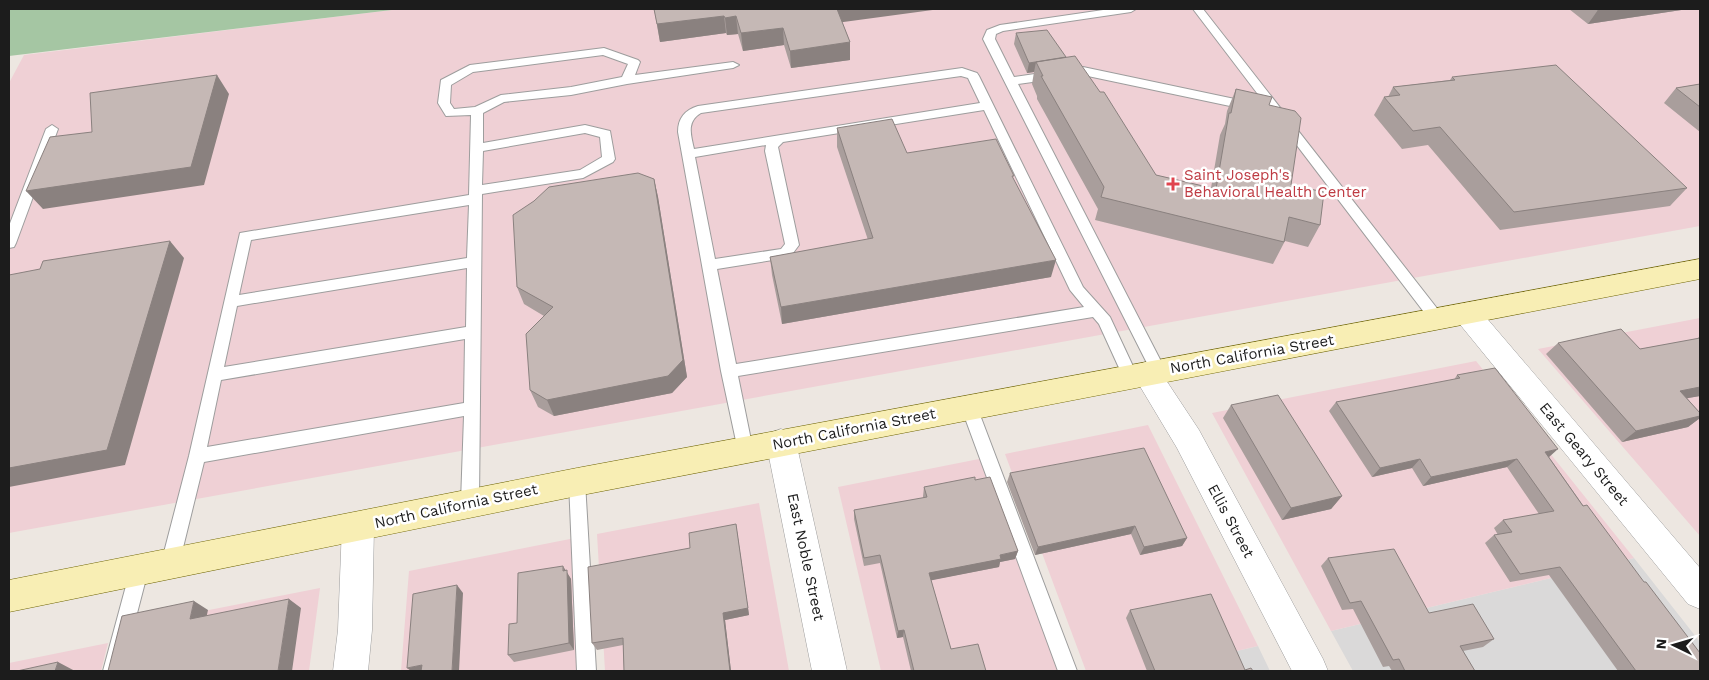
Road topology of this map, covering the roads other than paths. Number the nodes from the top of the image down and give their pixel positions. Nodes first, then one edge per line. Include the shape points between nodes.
1 (1131, 9) edge
2 (1198, 9) edge
3 (733, 65) dead end
4 (627, 80) junction
5 (1010, 81) junction
6 (987, 106) junction
7 (477, 111) junction
8 (1278, 112) junction
9 (52, 129) dead end
10 (779, 139) junction
11 (476, 148) junction
12 (688, 154) junction
13 (475, 195) junction
14 (9, 243) edge
15 (474, 262) junction
16 (709, 265) junction
17 (1700, 270) edge
18 (230, 302) junction
19 (1096, 311) junction
20 (1468, 315) junction
21 (1438, 320) junction
22 (473, 332) junction
23 (729, 371) junction
24 (1144, 374) junction
25 (215, 375) junction
26 (969, 407) junction
27 (472, 408) junction
28 (781, 442) junction
29 (745, 450) junction
30 (197, 456) junction
31 (577, 482) junction
32 (470, 502) junction
33 (358, 526) junction
34 (170, 564) junction
35 (139, 571) junction
36 (1700, 593) edge
37 (9, 596) edge
38 (112, 671) edge
39 (350, 671) edge
40 (587, 671) edge
41 (830, 671) edge
42 (1068, 671) edge
43 (1311, 671) edge

1 - 5 lane via 991,32 989,38
2 - 8 lane
3 - 4 lane
4 - 7 lane via 502,99
4 - 7 lane via 634,62 604,51 470,69 445,83 444,103 450,112
5 - 8 lane via 1083,71
5 - 24 lane
6 - 10 lane
6 - 12 lane via 973,76 962,72 698,110 684,120
6 - 19 lane via 1077,290
7 - 11 lane
8 - 21 lane
9 - 14 lane
10 - 12 lane
10 - 16 lane via 771,151 792,245 785,253
11 - 13 lane
11 - 13 lane via 586,129 606,134 609,159 583,174
12 - 16 lane
13 - 15 lane
13 - 18 lane via 245,236
15 - 18 lane
15 - 22 lane
16 - 23 lane
17 - 20 street, North California Street
18 - 25 lane
19 - 23 lane
19 - 24 lane
20 - 21 street, North California Street
20 - 36 street, East Geary Street
21 - 24 street, North California Street
22 - 25 lane
22 - 27 lane
23 - 29 lane
24 - 26 street, North California Street
24 - 43 street, Ellis Street via 1188,439
25 - 30 lane
26 - 28 street, North California Street
26 - 42 lane
27 - 30 lane
27 - 32 lane
28 - 29 street, North California Street
28 - 41 street, East Noble Street
29 - 31 street, North California Street
30 - 34 lane
31 - 32 street, North California Street
31 - 40 lane
32 - 33 street, North California Street
33 - 34 street, North California Street
33 - 39 street via 355,630
34 - 35 street, North California Street
35 - 37 street, North California Street
35 - 38 lane

